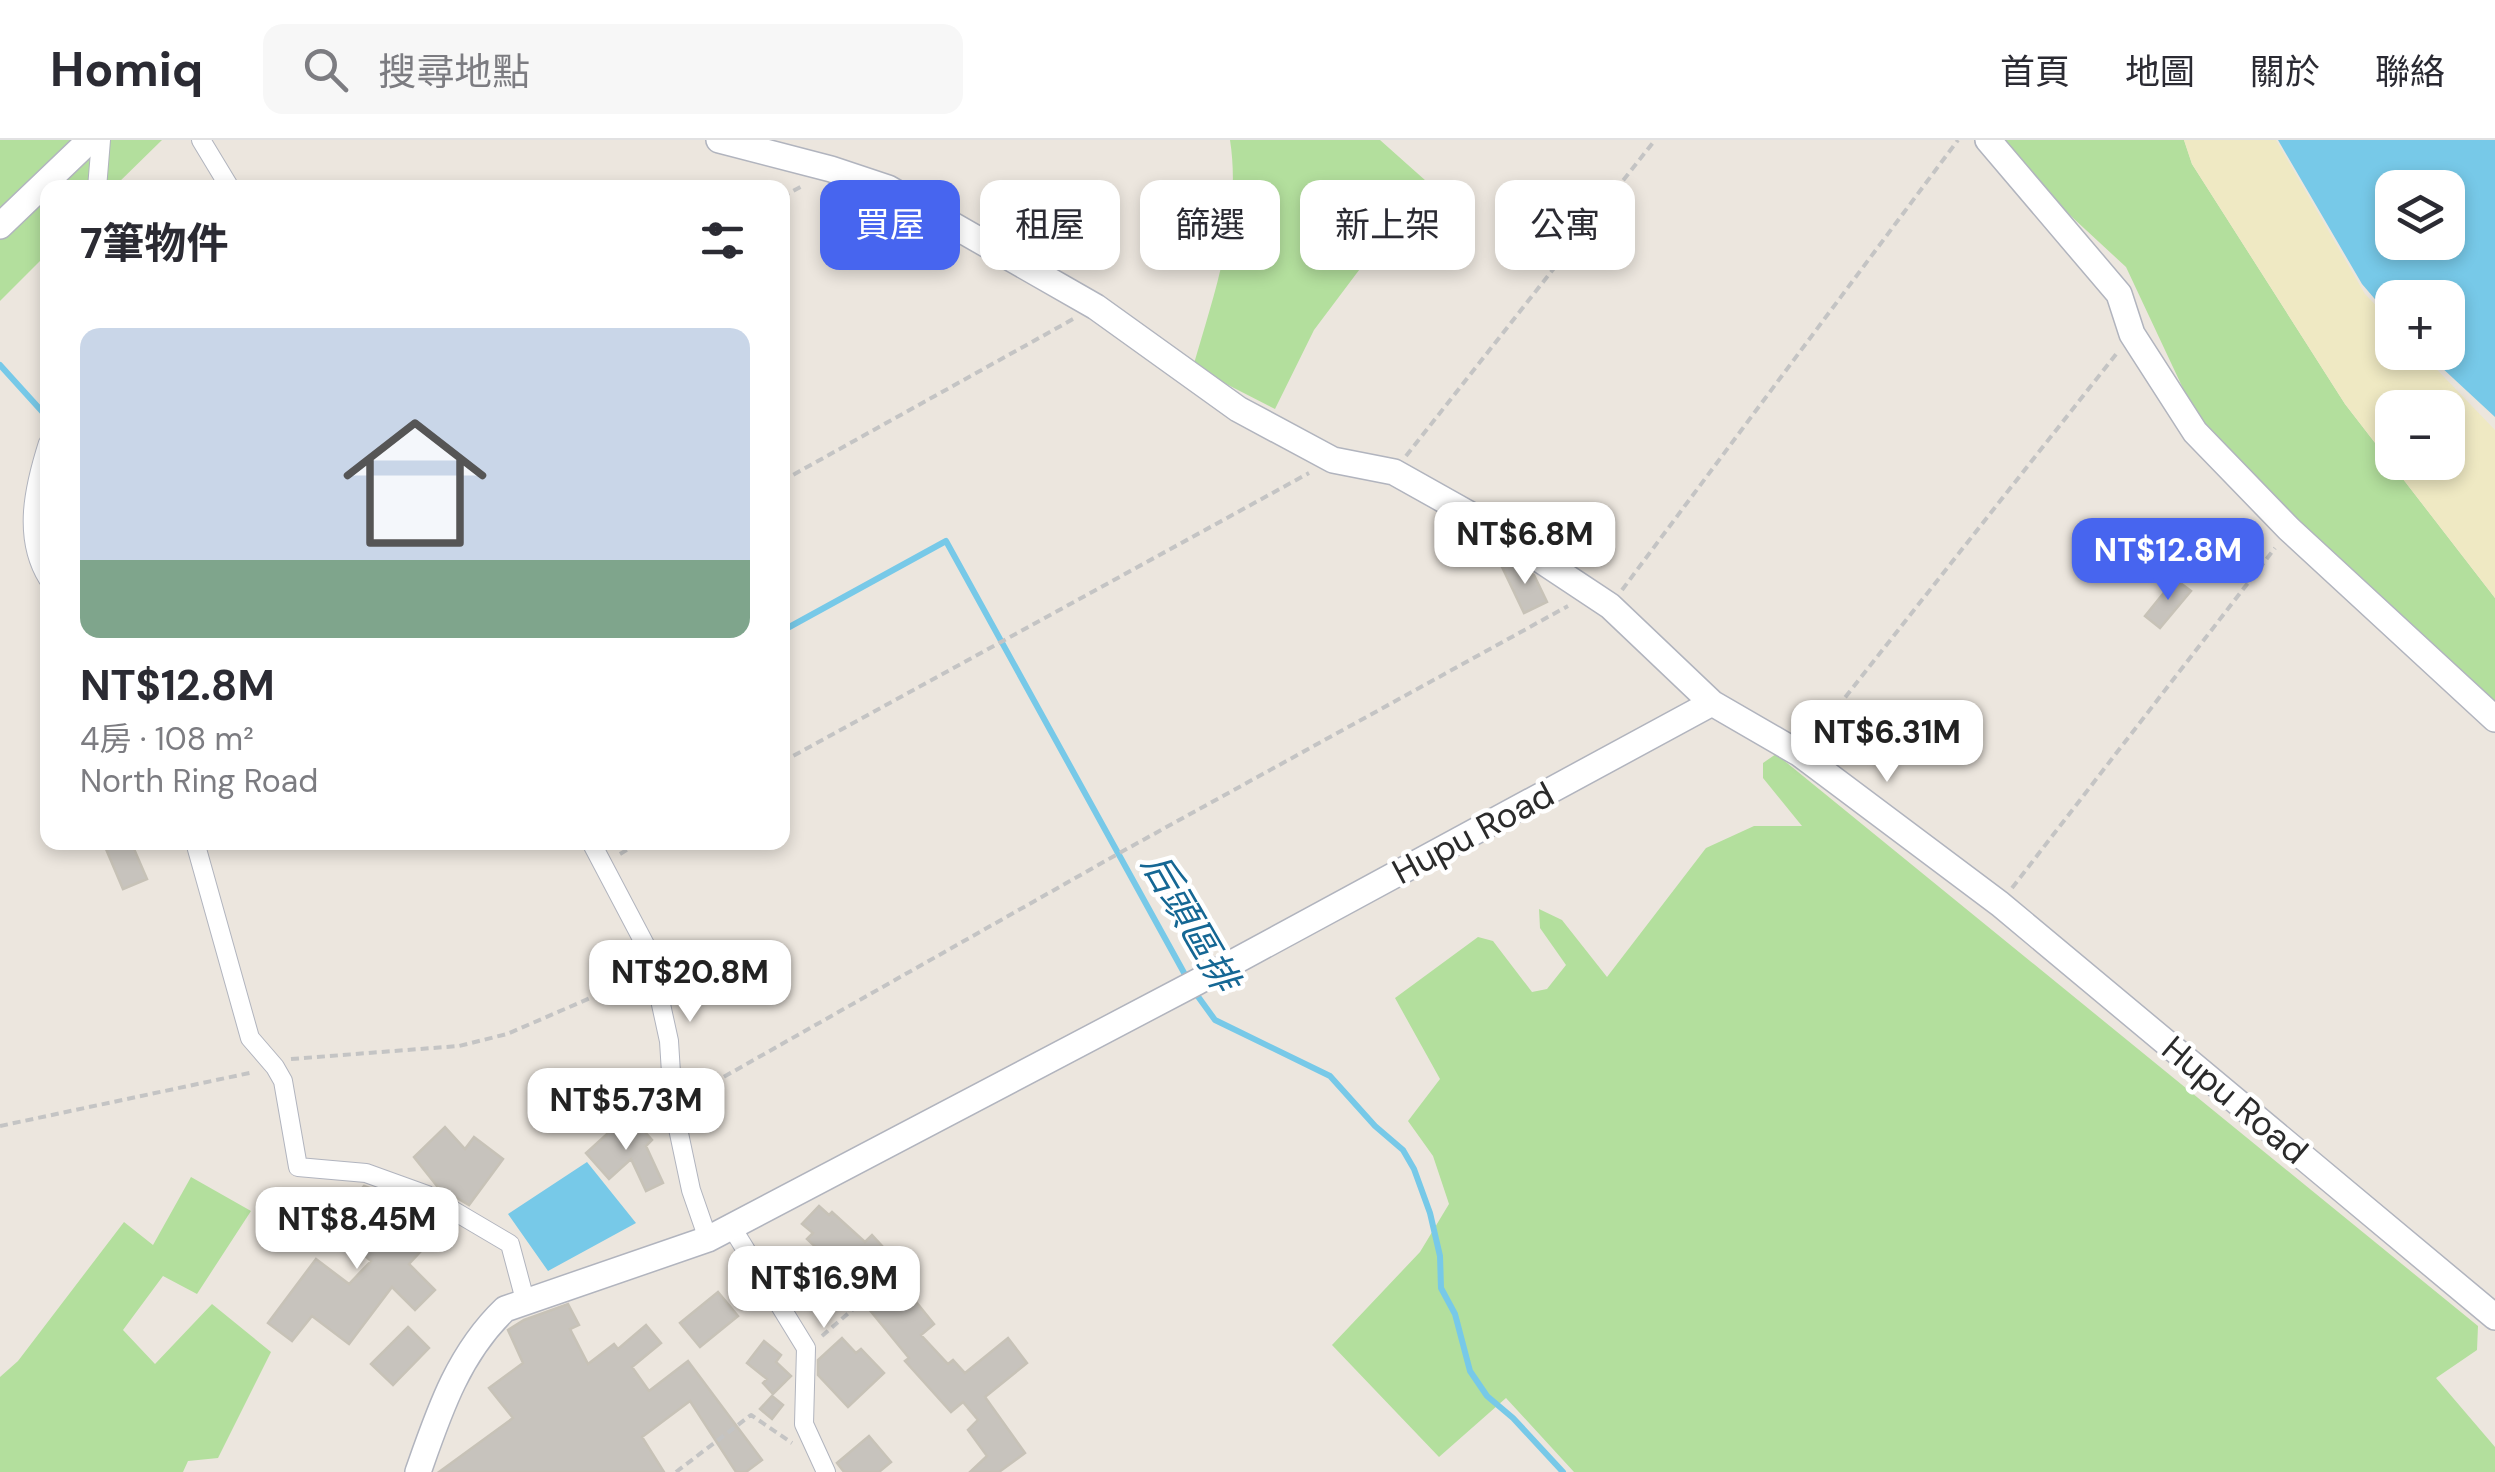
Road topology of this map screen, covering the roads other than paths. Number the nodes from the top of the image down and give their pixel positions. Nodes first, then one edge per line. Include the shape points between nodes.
1 (90, 140) edge
2 (102, 140) edge
3 (201, 140) edge
4 (719, 140) edge
5 (1988, 140) edge
6 (48, 180) edge
7 (98, 180) edge
8 (225, 180) edge
9 (40, 188) edge
10 (0, 226) edge
11 (40, 467) edge
12 (40, 562) edge
13 (1712, 704) junction
14 (2495, 718) edge
15 (197, 850) edge
16 (594, 850) edge
17 (732, 1226) junction
18 (708, 1239) junction
19 (525, 1300) junction
20 (2495, 1317) edge
21 (823, 1467) edge
22 (418, 1472) edge

1 - 6 main road
2 - 7 street
3 - 8 street
4 - 13 main road via 888,188 1096,307 1238,409 1333,460 1394,472 1485,523 1600,600
5 - 14 main road via 2118,294 2132,334 2195,432 2289,529
9 - 10 main road
11 - 12 street via 32,524
13 - 17 main road, Hupu Road
13 - 20 main road, Hupu Road via 1800,754 2000,904
15 - 19 street via 250,1038 283,1081 298,1167 366,1173 426,1195 510,1244
16 - 18 street via 650,954 690,1190
17 - 18 main road, Hupu Road
17 - 21 street via 806,1348 804,1424
18 - 19 main road, Hupu Road
19 - 22 main road, Hupu Road via 505,1310 470,1349 444,1397

